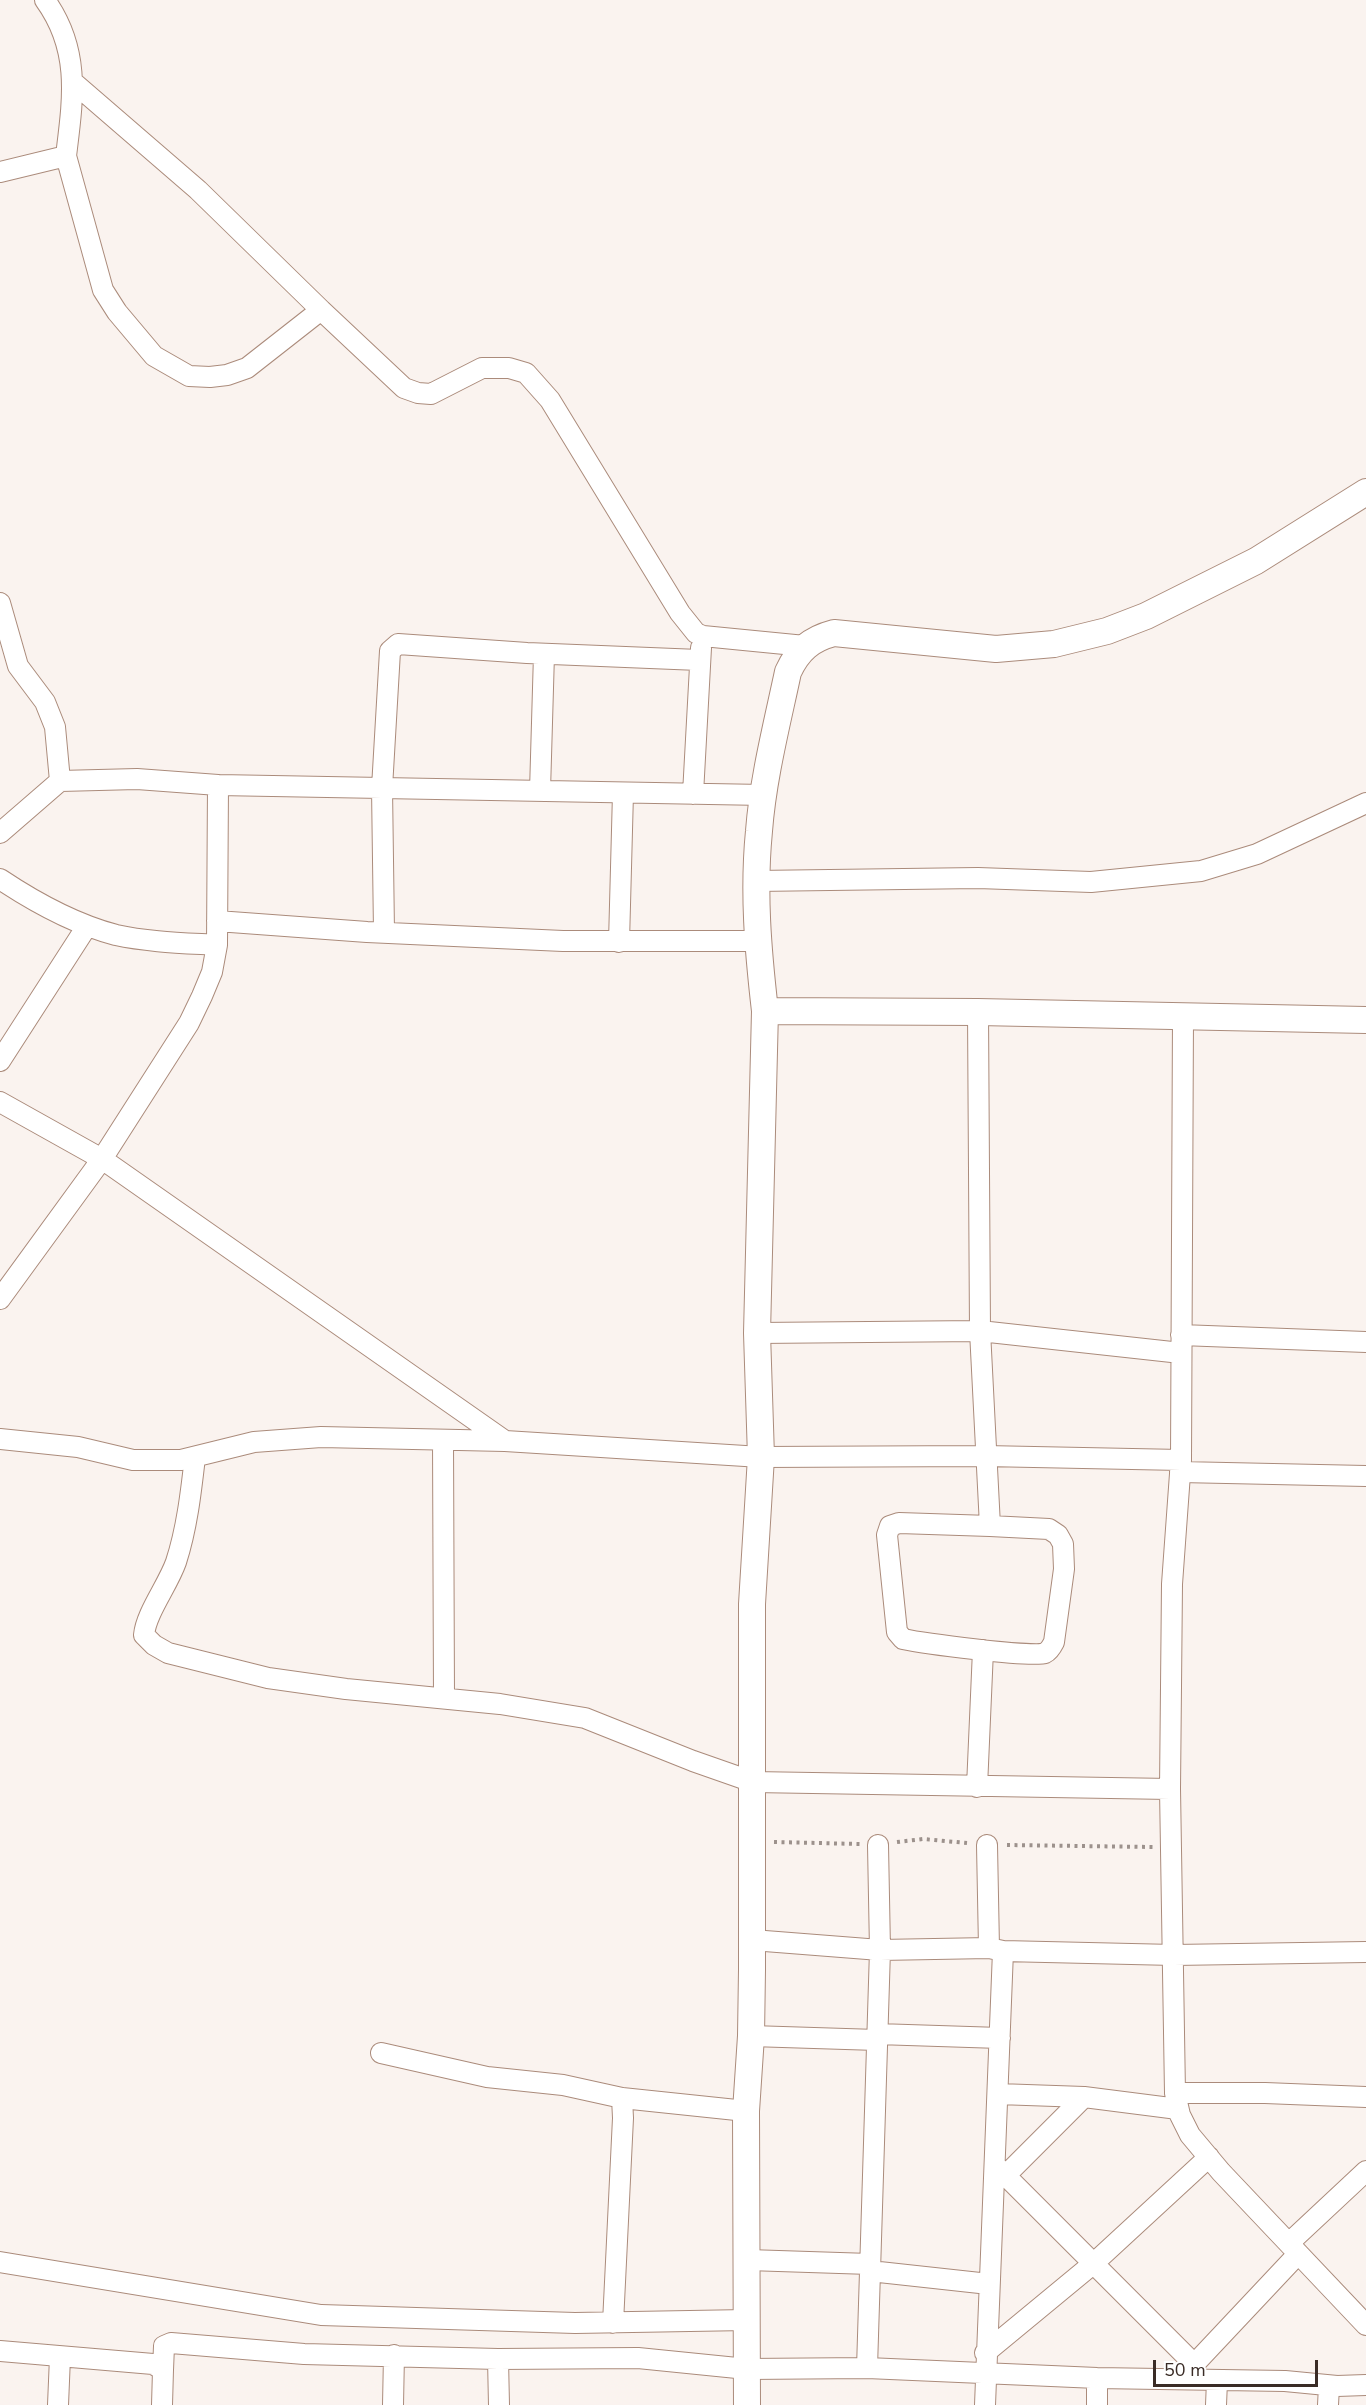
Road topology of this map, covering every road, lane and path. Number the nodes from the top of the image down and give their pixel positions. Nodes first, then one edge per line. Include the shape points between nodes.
1 (45, 0) edge
2 (73, 82) junction
3 (66, 156) junction
4 (0, 172) edge
5 (321, 310) junction
6 (1366, 492) edge
7 (0, 603) edge
8 (703, 636) junction
9 (805, 646) junction
10 (544, 654) junction
11 (699, 660) junction
12 (60, 781) junction
13 (218, 785) junction
14 (382, 788) junction
15 (540, 791) junction
16 (623, 793) junction
17 (693, 794) junction
18 (764, 795) junction
19 (1366, 803) edge
20 (0, 833) edge
21 (0, 879) edge
22 (756, 881) junction
23 (217, 921) junction
24 (87, 926) junction
25 (384, 932) junction
26 (757, 941) junction
27 (619, 942) junction
28 (217, 945) junction
29 (765, 1011) junction
30 (978, 1012) junction
31 (1184, 1016) junction
32 (1366, 1020) edge
33 (0, 1061) edge
34 (0, 1102) edge
35 (102, 1159) junction
36 (0, 1299) edge
37 (980, 1331) junction
38 (757, 1333) junction
39 (1366, 1342) edge
40 (1181, 1344) junction
41 (0, 1438) edge
42 (444, 1440) junction
43 (505, 1441) junction
44 (195, 1456) junction
45 (985, 1456) junction
46 (761, 1457) junction
47 (1180, 1466) junction
48 (1366, 1476) edge
49 (990, 1526) junction
50 (983, 1650) junction
51 (444, 1698) junction
52 (753, 1782) junction
53 (976, 1787) junction
54 (1170, 1789) junction
55 (751, 1840) junction
56 (878, 1845) junction
57 (987, 1845) junction
58 (1172, 1847) junction
59 (752, 1940) junction
60 (996, 1949) junction
61 (880, 1950) junction
62 (1366, 1952) edge
63 (1174, 1955) junction
64 (751, 2036) junction
65 (877, 2037) junction
66 (1000, 2038) junction
67 (381, 2053) dead end
68 (998, 2094) junction
69 (1084, 2097) junction
70 (1366, 2097) edge
71 (622, 2098) junction
72 (1176, 2101) junction
73 (746, 2111) junction
74 (1209, 2157) junction
75 (1000, 2171) junction
76 (1366, 2171) edge
77 (1293, 2249) junction
78 (748, 2260) junction
79 (0, 2262) edge
80 (1094, 2263) junction
81 (870, 2267) junction
82 (989, 2284) junction
83 (747, 2320) junction
84 (613, 2323) junction
85 (1366, 2325) edge
86 (0, 2351) edge
87 (986, 2353) junction
88 (394, 2355) junction
89 (60, 2357) junction
90 (498, 2359) junction
91 (1195, 2365) junction
92 (867, 2368) junction
93 (747, 2369) junction
94 (163, 2370) junction
95 (985, 2373) junction
96 (1097, 2378) junction
97 (1181, 2379) junction
98 (1217, 2381) junction
99 (1364, 2382) edge
100 (1328, 2395) edge
101 (58, 2405) edge
102 (162, 2405) edge
103 (393, 2405) edge
104 (499, 2405) edge
105 (747, 2405) edge
106 (985, 2405) edge
107 (1097, 2405) edge
108 (1216, 2405) edge

1 - 2 street via 58,21 72,64
2 - 3 street
2 - 5 street via 198,190
3 - 4 street
3 - 5 street via 103,290 154,356 189,376 227,375 247,368
5 - 8 street via 404,388 418,393 431,394 482,368 509,368 526,373 550,400 680,613
6 - 9 street via 1256,561 1146,616 1107,631 1054,644 996,649 834,633
7 - 12 street via 18,666 45,702 55,727
8 - 9 street
8 - 11 street
9 - 18 street via 794,657 788,672
10 - 11 street
10 - 14 street via 398,644 393,647
10 - 15 street
11 - 17 street
12 - 13 street via 137,779
12 - 20 street
13 - 14 street
13 - 23 street
14 - 15 street
14 - 25 street
15 - 16 street
16 - 17 street
16 - 27 street
17 - 18 street
18 - 22 street
19 - 22 street via 1257,854 1201,871 1091,882 978,878
21 - 24 street
22 - 26 street
23 - 25 street
23 - 28 street
24 - 28 street via 119,935
24 - 33 street
25 - 27 street
26 - 27 street
26 - 29 street
28 - 35 street via 212,972 189,1023
29 - 30 street
29 - 38 street
30 - 31 street
30 - 37 street
31 - 32 street
31 - 40 street
34 - 35 street
35 - 36 street
35 - 43 street
37 - 38 street
37 - 40 street
37 - 45 street
38 - 46 street
39 - 40 street
40 - 47 street
41 - 44 street via 78,1447 133,1460 181,1460
42 - 43 street
42 - 44 street via 298,1439 254,1442
42 - 51 street
43 - 46 street
44 - 51 street via 188,1514 176,1563 145,1624 144,1635 154,1645 168,1653 268,1678
45 - 46 street
45 - 47 street
45 - 49 street
46 - 52 street via 752,1604
47 - 48 street
47 - 54 street via 1172,1584
49 - 50 street via 1049,1529 1063,1544 1064,1569 1051,1648 1043,1654
49 - 50 street via 899,1523 890,1526 887,1535 897,1632 912,1641
50 - 53 street
51 - 52 street via 585,1718
52 - 53 street
52 - 55 street
53 - 54 street
54 - 58 street
55 - 56 path
55 - 59 street
56 - 57 path via 923,1839
56 - 61 street
57 - 58 path
57 - 60 street
58 - 63 street
59 - 61 street
59 - 64 street
60 - 61 street
60 - 63 street
60 - 66 street
61 - 65 street
62 - 63 street
63 - 72 street
64 - 65 street
64 - 73 street
65 - 66 street
65 - 81 street
66 - 68 street
67 - 71 street via 487,2077 563,2085
68 - 69 street
68 - 75 street
69 - 72 street
69 - 75 street
70 - 72 street via 1265,2093
71 - 73 street
71 - 84 street
72 - 74 street via 1190,2135
73 - 78 street
74 - 77 street
74 - 80 street
75 - 80 street
75 - 82 street
76 - 77 street
77 - 85 street
77 - 91 street
78 - 81 street
78 - 83 street
79 - 84 street via 321,2315
80 - 87 street
80 - 91 street
81 - 82 street
81 - 92 street
82 - 87 street
83 - 84 street
83 - 93 street
86 - 89 street
87 - 95 street
88 - 90 street
88 - 94 street via 304,2354 171,2343 164,2346
88 - 103 street
89 - 94 street via 153,2364
89 - 101 street
90 - 93 street via 638,2358
90 - 104 street
91 - 97 street
92 - 93 street
92 - 95 street
93 - 105 street
94 - 102 street
95 - 96 street
95 - 106 street
96 - 97 street
96 - 107 street
97 - 98 street
98 - 100 street via 1285,2381
98 - 108 street
99 - 100 street

